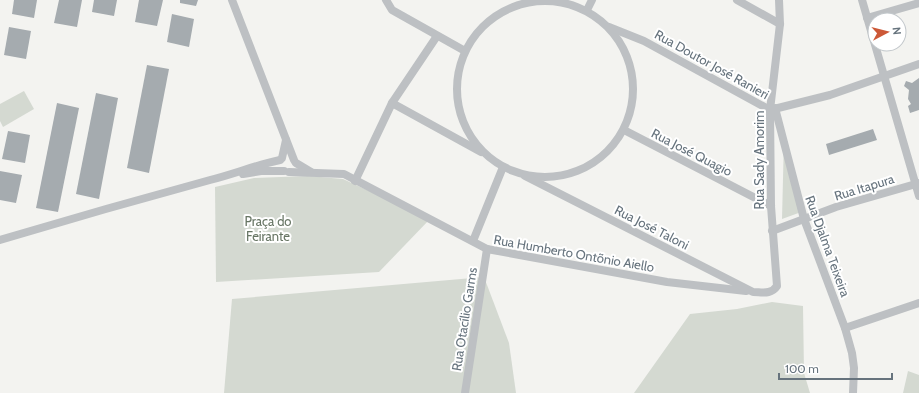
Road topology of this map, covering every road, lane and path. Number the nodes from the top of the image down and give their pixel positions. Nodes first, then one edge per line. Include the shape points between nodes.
1 (232, 0) edge
2 (386, 0) edge
3 (560, 0) edge
4 (592, 0) edge
5 (738, 0) edge
6 (779, 0) edge
7 (862, 0) edge
8 (919, 3) edge
9 (587, 10) junction
10 (888, 12) edge
11 (867, 18) edge
12 (780, 24) junction
13 (609, 27) junction
14 (437, 36) junction
15 (465, 51) junction
16 (877, 52) edge
17 (919, 64) edge
18 (884, 77) junction
19 (392, 103) junction
20 (772, 109) junction
21 (624, 130) junction
22 (286, 138) junction
23 (485, 154) junction
24 (281, 159) junction
25 (295, 161) junction
26 (503, 167) junction
27 (286, 172) junction
28 (313, 173) junction
29 (225, 176) junction
30 (525, 176) junction
31 (356, 181) junction
32 (917, 184) edge
33 (919, 196) edge
34 (771, 206) junction
35 (804, 219) junction
36 (772, 231) junction
37 (0, 240) edge
38 (473, 241) junction
39 (487, 249) junction
40 (753, 292) junction
41 (769, 292) joint
42 (919, 303) edge
43 (845, 328) junction
44 (465, 393) edge
45 (853, 393) edge

1 - 22 street
2 - 14 street via 392,10
3 - 9 street
3 - 15 street via 532,1 504,10 481,27
4 - 9 street
5 - 12 street
6 - 12 street, Rua Sady Amorim
7 - 11 street
8 - 10 street
9 - 13 street
12 - 20 street, Rua Sady Amorim
13 - 20 street, Rua Doutor José Ranieri via 644,41
13 - 21 street via 625,50 634,76 633,104
14 - 15 street
14 - 19 street
15 - 23 street via 457,94 461,116 471,137
16 - 18 street
17 - 18 street, Rua Doutor José Ranieri
18 - 20 street, Rua Doutor José Ranieri via 830,95
18 - 32 street
19 - 23 street
19 - 31 street
20 - 34 street, Rua Sady Amorim
20 - 35 street, Rua Djalma Teixeira
21 - 30 street via 607,154 582,170 554,178
21 - 34 street, Rua José Quagio
22 - 24 street
22 - 25 street
23 - 26 street
24 - 25 street via 291,156
24 - 27 street via 279,164
24 - 29 street
25 - 27 street via 293,171
25 - 28 street
26 - 30 street
26 - 38 street
27 - 28 street
27 - 29 street via 260,171
28 - 31 street, Rua Humberto Ontõnio Aiello via 344,174
29 - 37 street
30 - 40 street, Rua José Taloni
31 - 38 street, Rua Humberto Ontõnio Aiello
32 - 33 street
32 - 35 street, Rua Itapura
34 - 36 street, Rua Sady Amorim
35 - 36 street, Rua Itapura
35 - 43 street, Rua Djalma Teixeira
36 - 41 street, Rua Sady Amorim via 777,286 774,291
38 - 39 street, Rua Humberto Ontõnio Aiello
39 - 40 street, Rua Humberto Ontõnio Aiello via 667,282
39 - 44 street, Rua Otacílio Garms
40 - 41 street, Rua José Taloni
42 - 43 street
43 - 45 street, Rua Djalma Teixeira via 854,368

